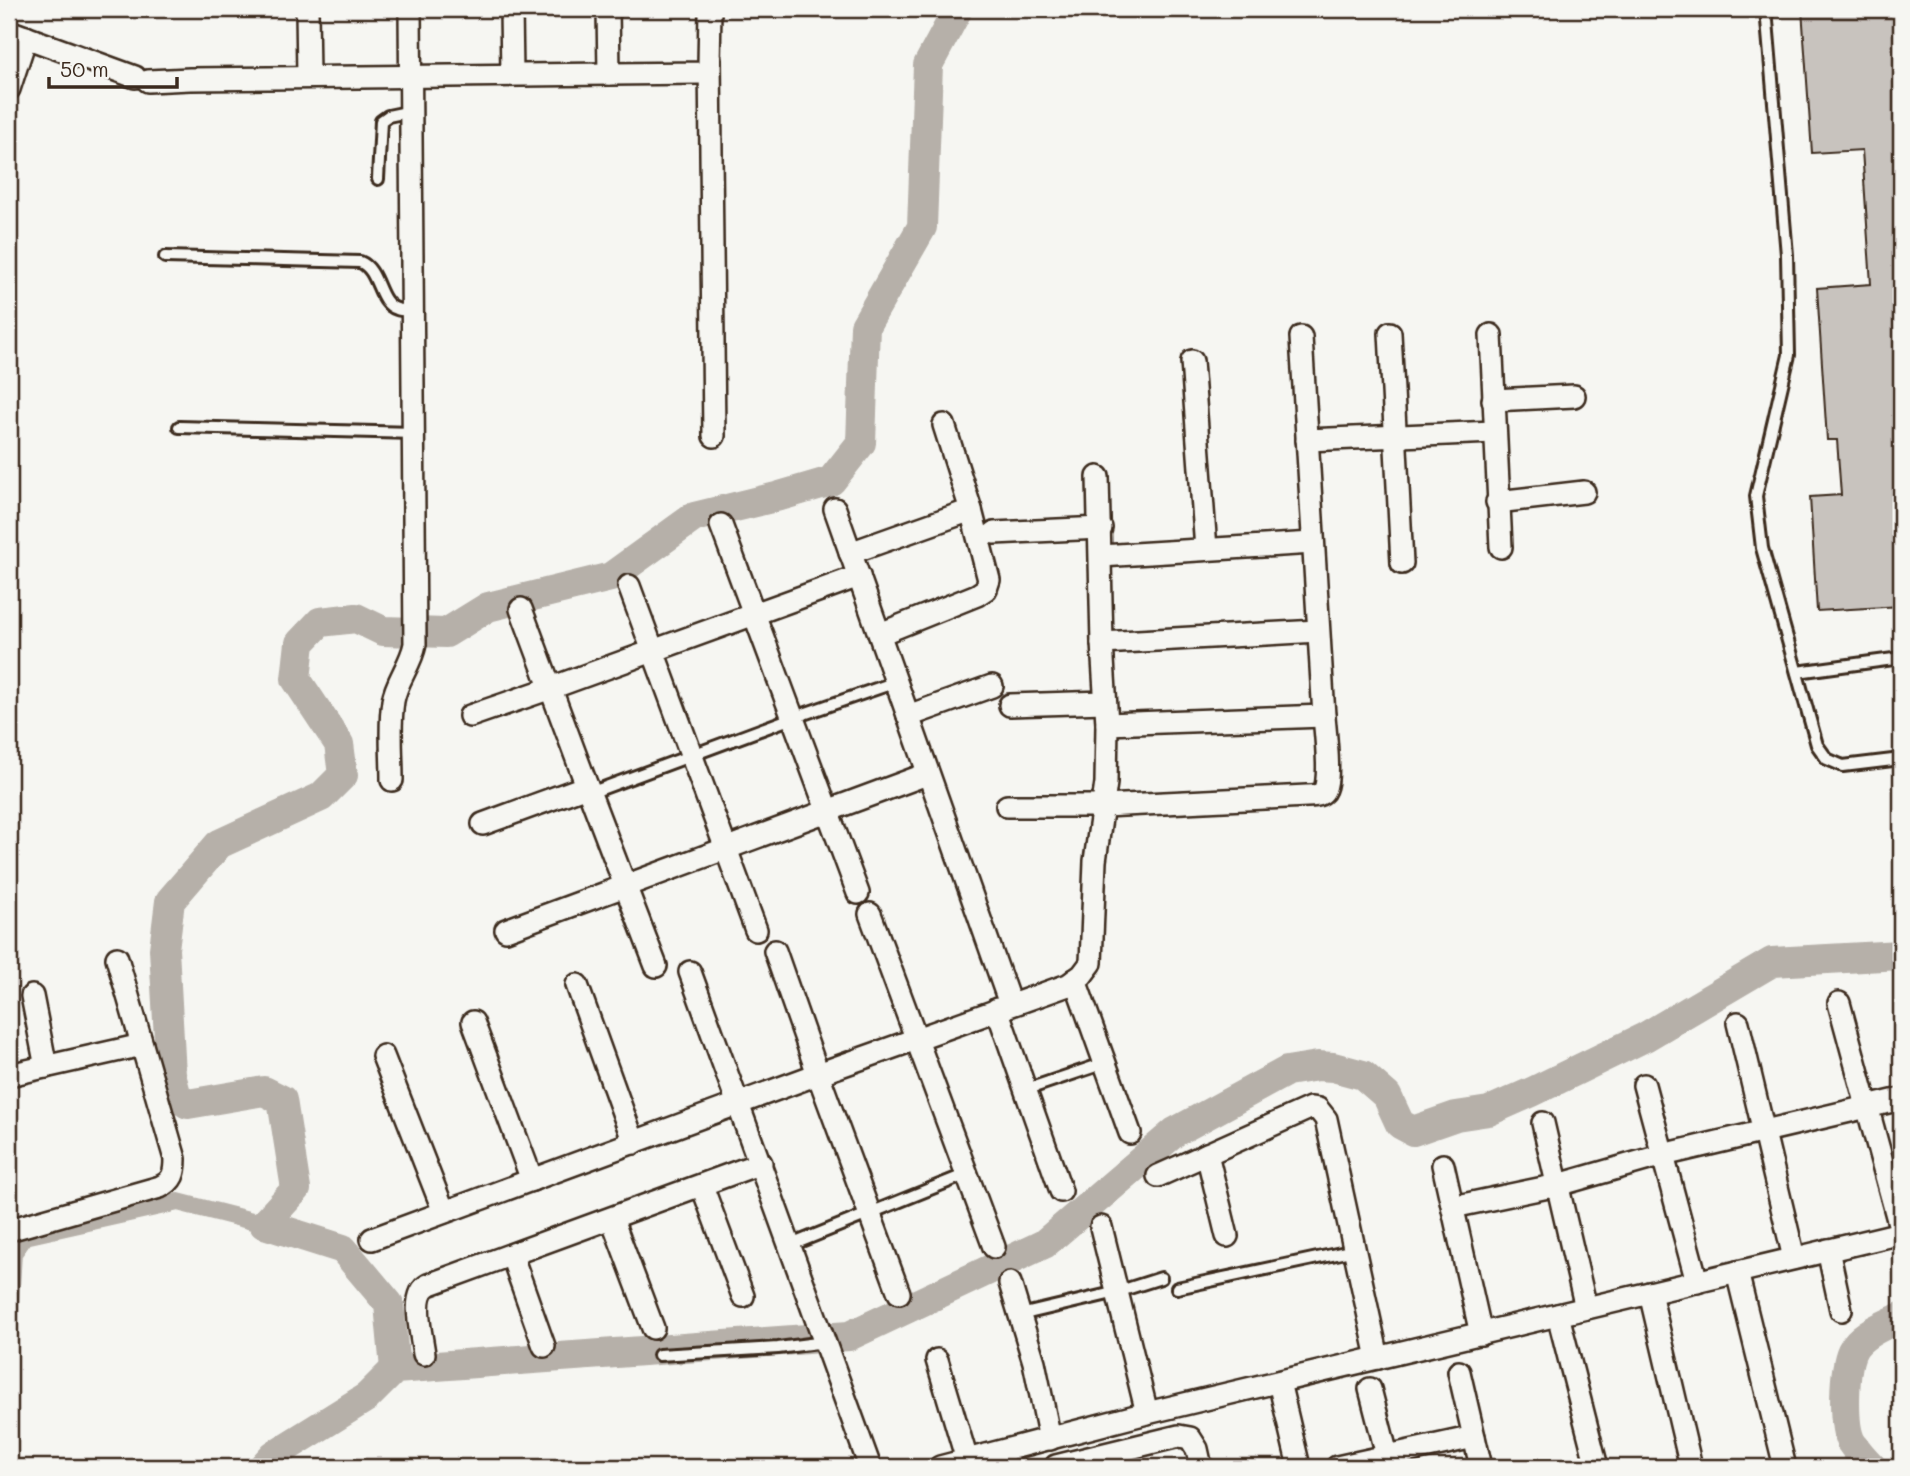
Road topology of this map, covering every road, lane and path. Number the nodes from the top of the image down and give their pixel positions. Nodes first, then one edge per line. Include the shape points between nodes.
1 (307, 9) edge
2 (410, 9) edge
3 (511, 9) edge
4 (608, 9) edge
5 (710, 9) edge
6 (1766, 9) edge
7 (17, 34) edge
8 (710, 59) junction
9 (609, 74) junction
10 (512, 75) junction
11 (308, 77) junction
12 (411, 77) junction
13 (9, 89) edge
14 (412, 111) junction
15 (378, 179) dead end
16 (165, 257) dead end
17 (414, 310) junction
18 (1390, 333) dead end
19 (1490, 335) dead end
20 (1301, 337) dead end
21 (1192, 361) dead end
22 (1574, 396) dead end
23 (1493, 400) junction
24 (944, 425) dead end
25 (179, 427) dead end
26 (1494, 432) junction
27 (415, 433) junction
28 (714, 436) dead end
29 (1395, 436) junction
30 (1307, 440) junction
31 (1098, 477) dead end
32 (1584, 492) dead end
33 (1497, 502) junction
34 (835, 509) dead end
35 (971, 510) junction
36 (721, 525) dead end
37 (1101, 528) junction
38 (995, 533) dead end
39 (1313, 543) junction
40 (1501, 547) dead end
41 (1206, 549) junction
42 (850, 553) junction
43 (1101, 556) junction
44 (1402, 564) dead end
45 (859, 576) junction
46 (629, 586) dead end
47 (521, 609) dead end
48 (754, 616) junction
49 (1318, 631) junction
50 (880, 634) junction
51 (1102, 643) junction
52 (654, 651) junction
53 (1901, 658) edge
54 (1797, 672) junction
55 (896, 682) junction
56 (992, 686) dead end
57 (551, 688) junction
58 (1105, 702) junction
59 (1010, 705) dead end
60 (470, 716) dead end
61 (908, 716) junction
62 (1324, 716) junction
63 (792, 718) junction
64 (1107, 724) junction
65 (690, 754) junction
66 (1901, 759) edge
67 (928, 774) junction
68 (391, 780) dead end
69 (589, 789) junction
70 (1007, 806) dead end
71 (1104, 806) junction
72 (826, 813) junction
73 (483, 824) dead end
74 (726, 848) junction
75 (625, 886) junction
76 (858, 893) dead end
77 (870, 914) dead end
78 (506, 930) dead end
79 (756, 930) dead end
80 (775, 951) dead end
81 (117, 958) dead end
82 (656, 966) dead end
83 (690, 972) dead end
84 (1075, 980) junction
85 (577, 985) dead end
86 (32, 996) dead end
87 (1839, 1003) dead end
88 (1003, 1007) junction
89 (473, 1023) dead end
90 (1738, 1023) dead end
91 (916, 1041) junction
92 (142, 1045) junction
93 (383, 1056) dead end
94 (1105, 1063) junction
95 (46, 1067) junction
96 (818, 1074) junction
97 (9, 1075) edge
98 (1644, 1085) dead end
99 (1025, 1090) junction
100 (1901, 1099) edge
101 (739, 1103) junction
102 (1867, 1107) junction
103 (1543, 1123) dead end
104 (1764, 1132) junction
105 (1130, 1133) dead end
106 (634, 1143) junction
107 (1207, 1154) junction
108 (1663, 1154) junction
109 (761, 1163) junction
110 (1443, 1165) dead end
111 (967, 1174) junction
112 (1158, 1176) dead end
113 (532, 1180) junction
114 (1558, 1185) junction
115 (702, 1186) junction
116 (1061, 1191) dead end
117 (1452, 1207) junction
118 (444, 1212) junction
119 (871, 1214) junction
120 (611, 1219) junction
121 (1101, 1227) dead end
122 (9, 1230) edge
123 (1901, 1232) edge
124 (1227, 1237) dead end
125 (372, 1239) dead end
126 (791, 1245) junction
127 (994, 1247) dead end
128 (1355, 1250) junction
129 (1828, 1250) junction
130 (512, 1256) junction
131 (1794, 1258) junction
132 (1737, 1272) junction
133 (1161, 1278) dead end
134 (1697, 1282) junction
135 (1010, 1283) dead end
136 (1177, 1288) dead end
137 (1117, 1292) junction
138 (899, 1293) dead end
139 (1650, 1293) junction
140 (743, 1296) dead end
141 (1586, 1308) junction
142 (1841, 1310) dead end
143 (1020, 1315) junction
144 (1558, 1315) junction
145 (653, 1328) dead end
146 (1481, 1334) junction
147 (825, 1342) junction
148 (544, 1346) dead end
149 (425, 1354) dead end
150 (659, 1355) dead end
151 (1378, 1358) junction
152 (937, 1360) dead end
153 (1460, 1372) dead end
154 (1279, 1382) junction
155 (1370, 1389) dead end
156 (1147, 1413) junction
157 (1474, 1437) junction
158 (1050, 1439) junction
159 (1388, 1462) edge
160 (967, 1464) edge
161 (1056, 1466) edge
162 (870, 1467) edge
163 (940, 1467) edge
164 (1201, 1467) edge
165 (1299, 1467) edge
166 (1337, 1467) edge
167 (1481, 1467) edge
168 (1597, 1467) edge
169 (1691, 1467) edge
170 (1785, 1467) edge

1 - 11 street
2 - 12 street
3 - 10 street
4 - 9 street
5 - 8 street
6 - 54 lane via 1787,256 1789,355 1756,496 1762,548
7 - 11 street via 141,79
7 - 13 street
8 - 9 street via 706,71 700,73
8 - 28 street
9 - 10 street
10 - 12 street
11 - 12 street
12 - 14 street
14 - 15 lane via 381,121
14 - 17 street
16 - 17 lane via 360,262 372,269 389,304
17 - 27 street
18 - 29 street
19 - 23 street
20 - 30 street
21 - 41 street
22 - 23 street
23 - 26 street
24 - 35 street
25 - 27 lane
26 - 29 street
26 - 33 street
27 - 68 street via 415,644 393,702
29 - 30 street
29 - 44 street
30 - 39 street
31 - 37 street
32 - 33 street
33 - 40 street
34 - 42 street
35 - 42 street
35 - 50 street via 989,579 986,589
36 - 48 street
37 - 38 street
37 - 43 street
39 - 41 street
39 - 49 street
41 - 43 street
42 - 45 street
43 - 51 street
45 - 48 street
45 - 50 street
46 - 52 street
47 - 57 street
48 - 52 street
48 - 63 street
49 - 51 street
49 - 62 street
50 - 55 street
51 - 58 street
52 - 57 street
52 - 65 street
53 - 54 lane
54 - 66 lane via 1817,745 1827,759 1843,766
55 - 61 street
55 - 63 lane
56 - 61 street
57 - 60 street
57 - 69 street
58 - 59 street
58 - 64 street
61 - 67 street
62 - 64 street
62 - 71 street via 1327,783 1320,795
63 - 65 lane
63 - 72 street
64 - 71 street
65 - 69 lane
65 - 74 street
67 - 72 street
67 - 88 street
69 - 73 street
69 - 75 street
70 - 71 street
71 - 84 street via 1095,861 1091,963
72 - 74 street
72 - 76 street
74 - 75 street
74 - 79 street
75 - 78 street
75 - 82 street
77 - 91 street
80 - 96 street
81 - 92 street
83 - 101 street
84 - 88 street
84 - 94 street
85 - 106 street
86 - 95 street
87 - 102 street
88 - 91 street
88 - 99 street
89 - 113 street
90 - 104 street
91 - 96 street
91 - 111 street
92 - 95 street
92 - 122 street via 175,1159 169,1183
93 - 118 street
94 - 99 lane
94 - 105 street
95 - 97 street
96 - 101 street
96 - 119 street
98 - 108 street
99 - 116 street
100 - 102 street
101 - 106 street
101 - 109 street
102 - 104 street
102 - 123 street
103 - 114 street
104 - 108 street
104 - 131 street
106 - 113 street
107 - 112 street
107 - 124 street
107 - 128 street via 1310,1108 1318,1109 1326,1119
108 - 114 street
108 - 134 street
109 - 115 street
109 - 126 street
110 - 117 street
111 - 119 lane
111 - 127 street
113 - 118 street
114 - 117 street
114 - 141 street
115 - 120 street
115 - 140 street
117 - 146 street
118 - 125 street
119 - 126 lane
119 - 138 street
120 - 130 street
120 - 145 street
121 - 137 street
123 - 129 street
126 - 147 street
128 - 136 lane
128 - 151 street
129 - 131 street
129 - 142 street
130 - 148 street
130 - 149 street via 422,1289 417,1300
131 - 132 street
132 - 134 street
132 - 170 street
133 - 137 lane
134 - 139 street
135 - 143 street
137 - 143 lane
137 - 156 street
139 - 141 street
139 - 169 street
141 - 144 street
143 - 158 street
144 - 146 street
144 - 168 street
146 - 151 street
147 - 150 lane
147 - 162 street
151 - 154 street
152 - 160 street
153 - 157 street
154 - 156 street
154 - 165 street
155 - 159 street
156 - 158 street
157 - 159 street
157 - 167 street
158 - 160 street
159 - 166 street
160 - 163 street
161 - 164 street via 1179,1436 1190,1438

